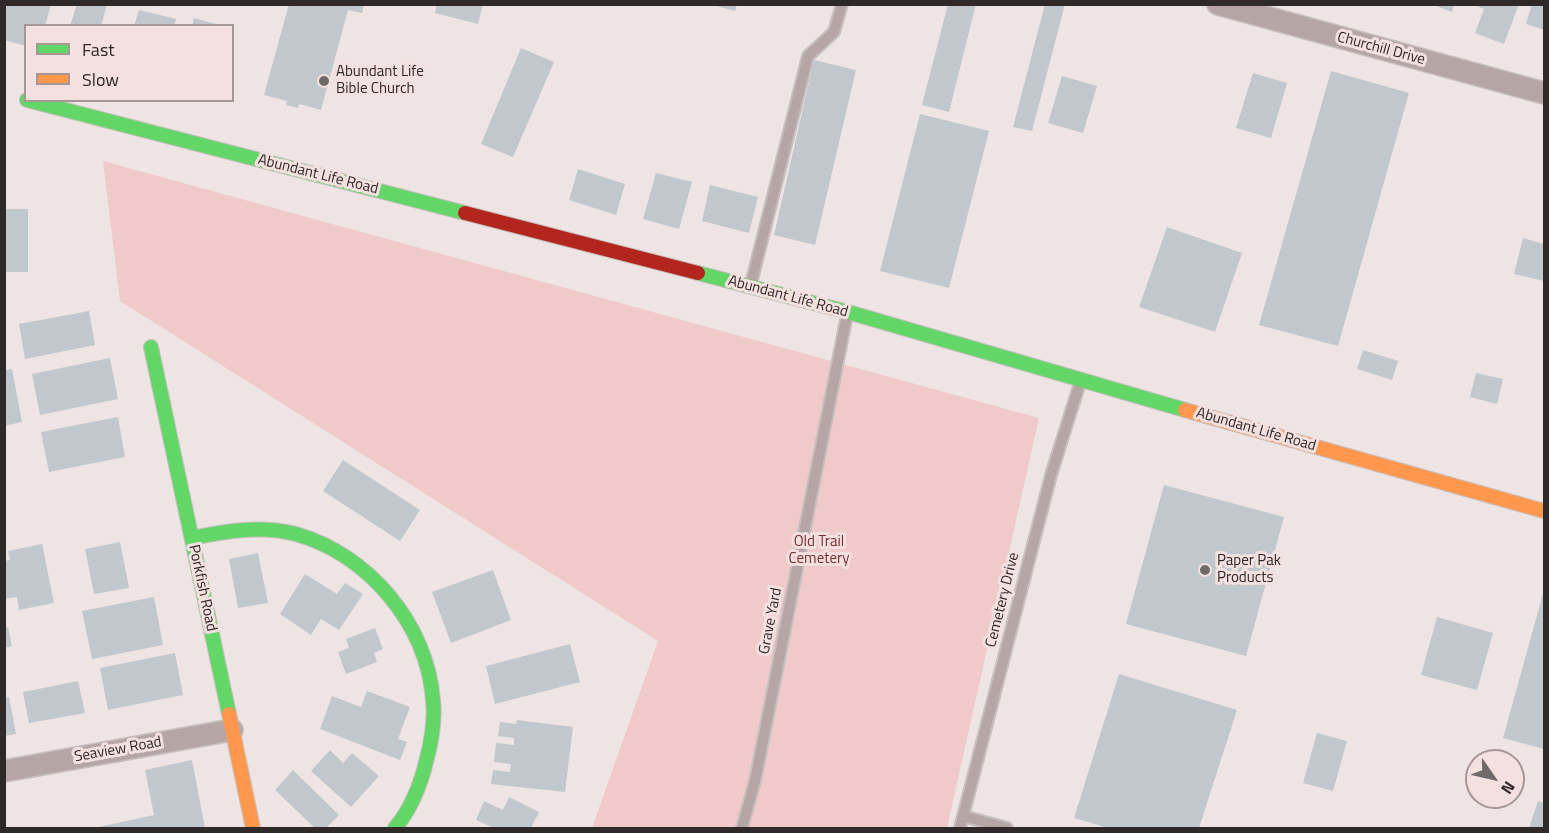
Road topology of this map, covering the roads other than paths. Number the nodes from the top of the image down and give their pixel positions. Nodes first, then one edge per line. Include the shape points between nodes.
1 (842, 4) edge
2 (1218, 4) edge
3 (1545, 93) edge
4 (35, 102) edge
5 (750, 287) junction
6 (848, 312) junction
7 (151, 347) dead end
8 (1080, 381) junction
9 (1545, 512) edge
10 (192, 538) junction
11 (232, 730) junction
12 (4, 771) edge
13 (963, 816) junction
14 (253, 828) edge
15 (395, 828) edge
16 (742, 828) edge
17 (960, 828) edge
18 (1007, 828) edge

1 - 5 lane via 834,32 808,56
2 - 3 street, Churchill Drive
4 - 5 street, Abundant Life Road
5 - 6 street, Abundant Life Road
6 - 8 street, Abundant Life Road
6 - 16 lane, Grave Yard via 757,770
7 - 10 street, Porkfish Road
8 - 9 street, Abundant Life Road
8 - 13 lane, Cemetery Drive via 1051,475
10 - 11 street, Porkfish Road
10 - 15 street via 230,530 268,530 306,538 342,553 373,576 399,605 422,648 435,714 431,753 419,790
11 - 12 street, Seaview Road
11 - 14 street, Porkfish Road
13 - 17 lane, Cemetery Drive
13 - 18 lane

